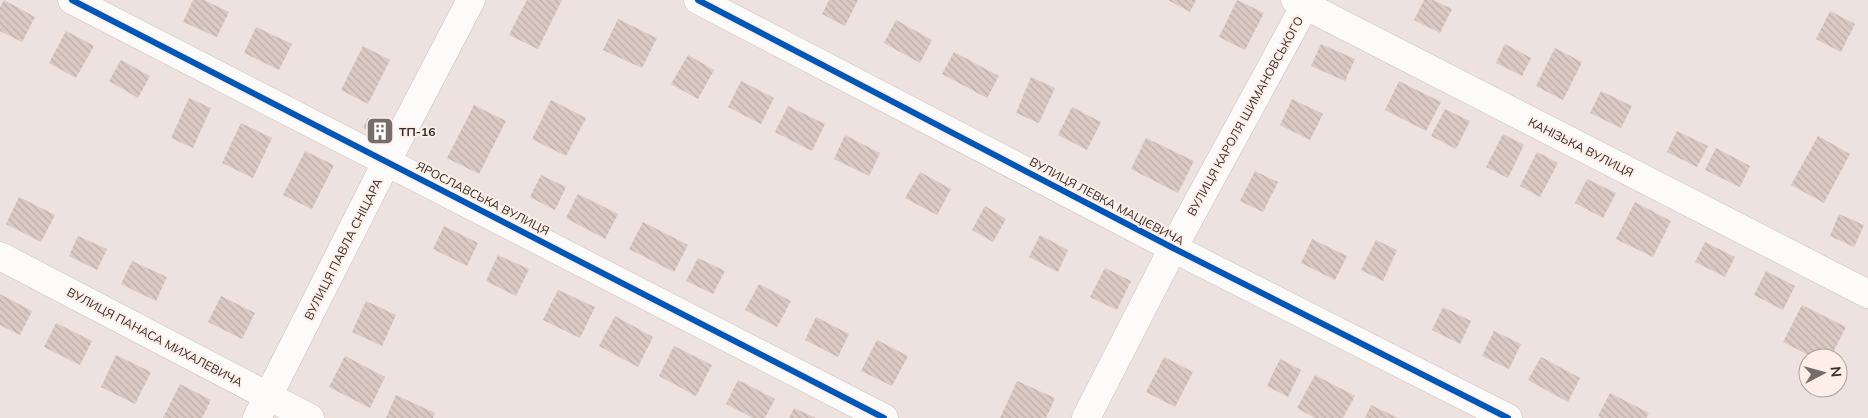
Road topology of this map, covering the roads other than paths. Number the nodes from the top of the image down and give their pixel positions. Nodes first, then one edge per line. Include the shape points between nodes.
1 (72, 0) edge
2 (471, 0) edge
3 (698, 0) edge
4 (1303, 2) edge
5 (387, 161) junction
6 (1173, 248) junction
7 (0, 256) edge
8 (1868, 294) edge
9 (263, 407) edge
10 (310, 418) edge
11 (884, 418) edge
12 (1086, 418) edge
13 (1508, 418) edge

1 - 5 street, ЯРОСЛАВСЬКА ВУЛИЦЯ
2 - 5 street, ВУЛИЦЯ ПАВЛА СНІЦАРА
3 - 6 street, ВУЛИЦЯ ЛЕВКА МАЦІЄВИЧА
4 - 6 street, ВУЛИЦЯ КАРОЛЯ ШИМАНОВСЬКОГО
4 - 8 street, КАНІЗЬКА ВУЛИЦЯ
5 - 9 street, ВУЛИЦЯ ПАВЛА СНІЦАРА
5 - 11 street, ЯРОСЛАВСЬКА ВУЛИЦЯ
6 - 12 street, ВУЛИЦЯ КАРОЛЯ ШИМАНОВСЬКОГО
6 - 13 street, ВУЛИЦЯ ЛЕВКА МАЦІЄВИЧА
7 - 9 street, ВУЛИЦЯ ПАНАСА МИХАЛЕВИЧА
9 - 10 street, ВУЛИЦЯ ПАНАСА МИХАЛЕВИЧА

